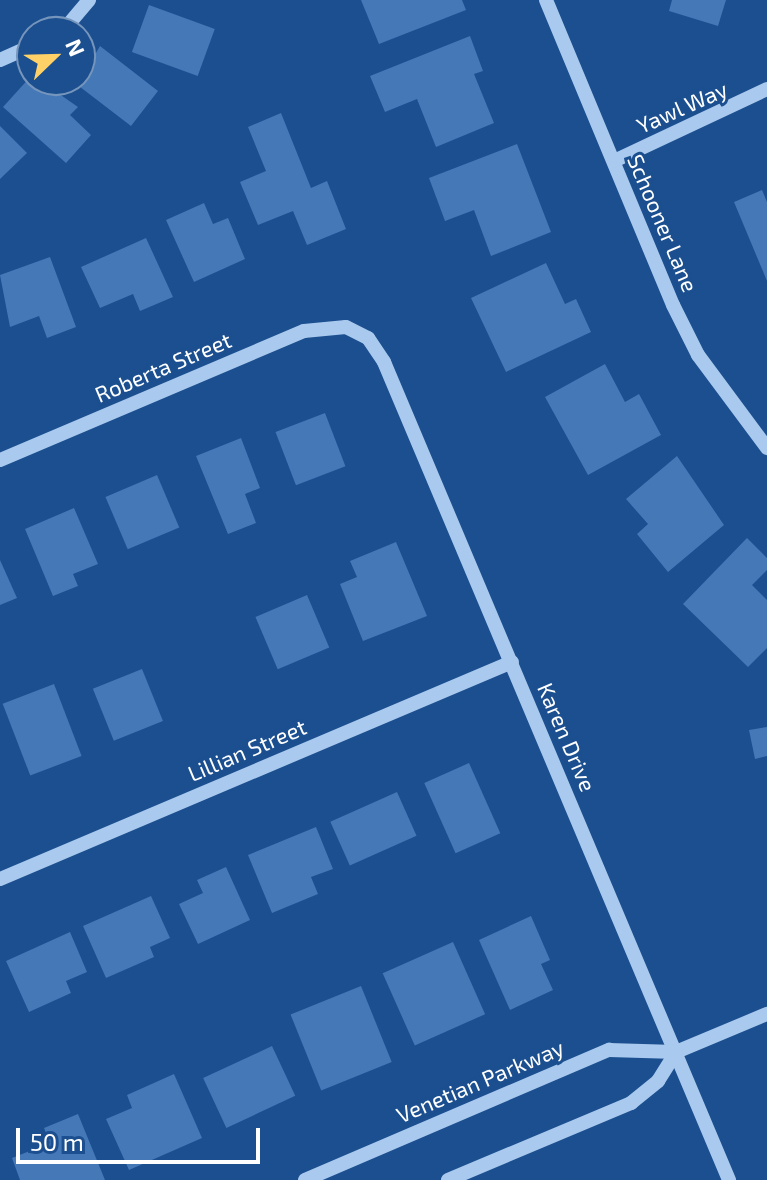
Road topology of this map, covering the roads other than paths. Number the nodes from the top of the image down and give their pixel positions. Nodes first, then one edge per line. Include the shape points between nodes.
1 (89, 0) edge
2 (546, 0) edge
3 (76, 16) edge
4 (767, 89) edge
5 (614, 161) junction
6 (346, 327) joint
7 (767, 448) edge
8 (0, 460) edge
9 (512, 662) junction
10 (0, 879) edge
11 (767, 1014) edge
12 (676, 1052) junction
13 (305, 1180) edge
14 (448, 1180) edge
15 (729, 1180) edge

1 - 3 street
2 - 5 street, Schooner Lane
4 - 5 street, Yawl Way
5 - 7 street, Schooner Lane via 698,355
6 - 8 street, Roberta Street via 304,331
6 - 9 street, Karen Drive via 368,338 384,362
9 - 10 street, Lillian Street
9 - 12 street, Karen Drive
11 - 12 street, Venetian Parkway
12 - 13 street, Venetian Parkway via 609,1050
12 - 14 street via 658,1081 631,1103
12 - 15 street, Karen Drive

